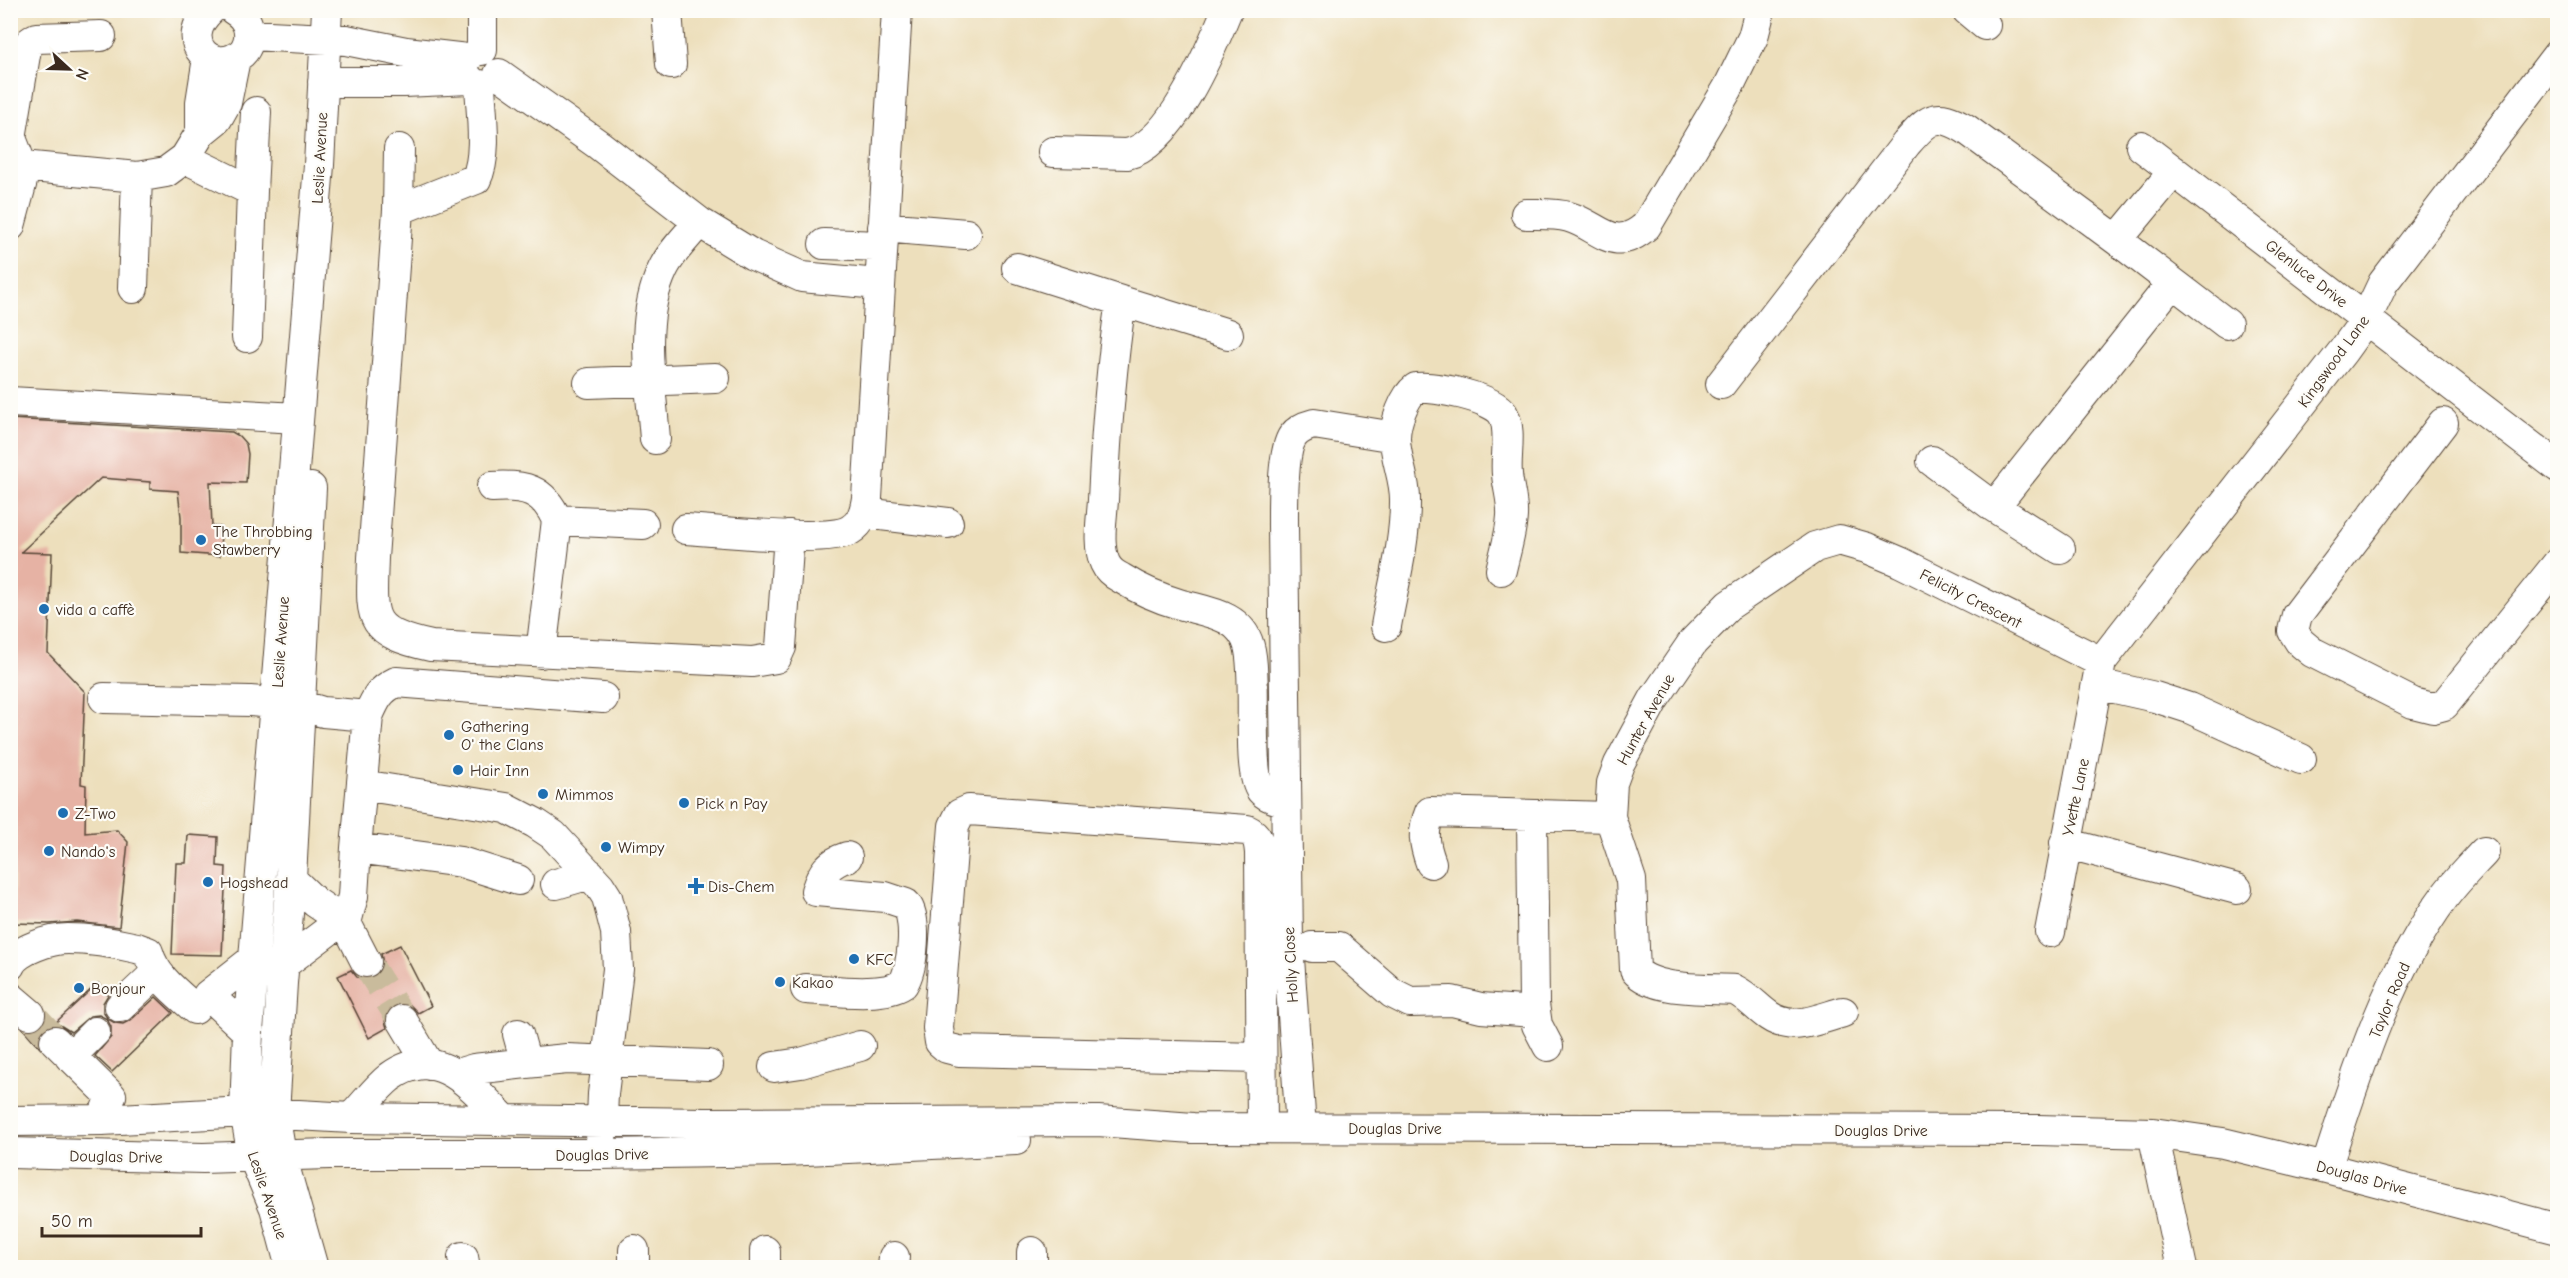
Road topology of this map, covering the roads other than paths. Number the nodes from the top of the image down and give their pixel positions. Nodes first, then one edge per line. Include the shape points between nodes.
1 (234, 10) edge
2 (348, 10) edge
3 (482, 10) edge
4 (667, 10) edge
5 (897, 10) edge
6 (1227, 10) edge
7 (1760, 10) edge
8 (201, 14) edge
9 (332, 30) edge
10 (101, 36) dead end
11 (231, 51) junction
12 (2558, 54) edge
13 (671, 64) dead end
14 (479, 70) junction
15 (333, 82) junction
16 (256, 112) dead end
17 (2141, 146) dead end
18 (399, 149) dead end
19 (1053, 152) dead end
20 (185, 158) junction
21 (22, 166) junction
22 (2174, 171) junction
23 (137, 177) junction
24 (252, 191) junction
25 (398, 210) junction
26 (1526, 214) dead end
27 (699, 222) junction
28 (10, 226) edge
29 (966, 234) dead end
30 (882, 237) junction
31 (2117, 240) junction
32 (824, 244) dead end
33 (1017, 268) dead end
34 (2172, 283) junction
35 (878, 284) junction
36 (133, 288) dead end
37 (1121, 301) junction
38 (2366, 319) junction
39 (2227, 324) dead end
40 (1228, 334) dead end
41 (247, 337) dead end
42 (715, 378) dead end
43 (651, 382) junction
44 (589, 383) dead end
45 (1721, 384) dead end
46 (10, 402) edge
47 (298, 418) junction
48 (2443, 423) dead end
49 (1395, 437) junction
50 (655, 438) dead end
51 (1932, 461) dead end
52 (2558, 467) edge
53 (492, 487) dead end
54 (1994, 507) junction
55 (864, 513) junction
56 (557, 520) junction
57 (948, 523) dead end
58 (644, 524) dead end
59 (686, 529) dead end
60 (789, 535) junction
61 (1839, 540) joint
62 (2060, 549) dead end
63 (2558, 563) edge
64 (1501, 570) dead end
65 (1386, 626) dead end
66 (541, 653) junction
67 (2099, 673) junction
68 (603, 698) dead end
69 (104, 705) dead end
70 (294, 713) junction
71 (368, 716) junction
72 (2301, 759) dead end
73 (362, 785) junction
74 (1285, 802) junction
75 (1532, 816) junction
76 (1610, 817) junction
77 (2065, 843) junction
78 (356, 848) junction
79 (2484, 852) dead end
80 (847, 857) dead end
81 (1431, 863) dead end
82 (590, 874) junction
83 (291, 879) junction
84 (518, 880) dead end
85 (556, 884) dead end
86 (2237, 889) dead end
87 (344, 922) junction
88 (2050, 932) dead end
89 (1312, 947) dead end
90 (255, 958) junction
91 (366, 962) tunnel mouth
92 (284, 964) junction
93 (10, 965) edge
94 (157, 972) junction
95 (806, 989) dead end
96 (120, 1007) dead end
97 (195, 1009) dead end
98 (1535, 1012) junction
99 (1843, 1012) dead end
100 (402, 1020) tunnel mouth
101 (95, 1032) dead end
102 (248, 1032) junction
103 (518, 1034) dead end
104 (860, 1046) dead end
105 (1548, 1046) dead end
106 (793, 1055) dead end
107 (1260, 1058) junction
108 (607, 1062) junction
109 (526, 1064) junction
110 (708, 1065) dead end
111 (443, 1069) junction
112 (259, 1113) junction
113 (351, 1118) junction
114 (102, 1120) junction
115 (10, 1121) edge
116 (506, 1121) junction
117 (602, 1122) junction
118 (1192, 1128) junction
119 (1262, 1128) junction
120 (1301, 1128) junction
121 (2152, 1133) junction
122 (10, 1153) edge
123 (329, 1154) junction
124 (600, 1154) junction
125 (267, 1156) junction
126 (2326, 1168) junction
127 (295, 1205) junction
128 (2558, 1229) edge
129 (291, 1268) edge
130 (312, 1268) edge
131 (2182, 1268) edge

1 - 11 street via 247,22
2 - 9 street, Leslie Avenue
3 - 14 street
4 - 13 street
5 - 30 street
6 - 19 street via 1178,108 1143,148 1116,155
7 - 26 street via 1753,37 1728,88 1646,226 1637,234 1615,239 1568,216
8 - 11 street via 196,34 199,48
9 - 11 street
9 - 14 street
9 - 15 street, Leslie Avenue
10 - 21 street via 46,36 30,42 11,138
11 - 20 street via 201,102 201,132
12 - 38 street, Kingswood Lane via 2383,283
14 - 15 street
14 - 25 street via 482,147 476,179
14 - 27 street via 591,139
15 - 47 street, Leslie Avenue via 319,165
15 - 70 street, Leslie Avenue via 337,165 322,280
16 - 24 street
17 - 22 street, Glenluce Drive
18 - 25 street
20 - 23 street via 166,172
20 - 24 street
21 - 23 street
21 - 28 street via 21,189
22 - 31 street
22 - 38 street, Glenluce Drive
23 - 36 street
24 - 41 street
25 - 66 street via 372,558 373,616 384,629 417,643
27 - 35 street via 793,275
27 - 43 street via 667,261 656,288 649,320
29 - 30 street
30 - 32 street
30 - 35 street
31 - 34 street
31 - 45 street via 1959,124 1943,118 1931,120 1906,144
33 - 37 street
34 - 39 street
34 - 54 street
35 - 55 street
37 - 40 street
37 - 74 street via 1112,358 1105,460 1101,540 1105,563 1134,586 1236,624 1249,646 1252,667 1254,772 1261,790
38 - 52 street, Glenluce Drive
38 - 67 street, Kingswood Lane
42 - 43 street
43 - 44 street
43 - 50 street
46 - 47 street
47 - 70 street, Leslie Avenue
48 - 63 street via 2297,615 2293,631 2300,642 2312,652 2413,703 2433,708 2444,705
49 - 64 street via 1405,398 1416,388 1462,394 1502,412 1507,426 1507,476 1513,507
49 - 65 street via 1405,501
49 - 74 street, Holly Close via 1314,424 1297,432 1290,442 1283,508
51 - 54 street
53 - 56 street via 513,485 529,489 551,506
54 - 62 street
55 - 57 street
55 - 60 street via 855,525 841,533
56 - 58 street
56 - 66 street
59 - 60 street
60 - 66 street via 782,647 776,658 752,662
61 - 67 street, Felicity Crescent via 1900,562
61 - 76 street, Hunter Avenue via 1815,546 1729,605 1693,642 1654,699 1623,756 1612,783
67 - 72 street, Felicity Crescent via 2189,708
67 - 77 street, Yvette Lane
68 - 71 street via 396,682 383,688
69 - 70 street via 208,699
70 - 71 street
70 - 83 street, Leslie Avenue
70 - 90 street, Leslie Avenue
71 - 73 street
73 - 78 street
73 - 82 street via 506,808 554,836
74 - 120 street, Holly Close via 1288,944
75 - 76 street
75 - 81 street via 1430,812 1423,840
75 - 98 street
76 - 99 street, Hunter Avenue via 1632,880 1635,970 1642,978 1657,984 1735,990 1780,1023 1795,1025
77 - 86 street
77 - 88 street, Yvette Lane
78 - 84 street via 461,862
78 - 87 street via 353,896
79 - 126 street, Taylor Road via 2446,895 2403,964
80 - 95 street via 826,869 816,891 885,897 906,904 912,917 911,965 903,984 894,988
82 - 85 street
82 - 108 street via 606,897 616,932 618,969
83 - 87 street
83 - 92 street, Leslie Avenue
87 - 91 street
87 - 92 street
89 - 98 street via 1339,947 1392,993 1410,1002 1452,1001 1481,1008
90 - 102 street, Leslie Avenue
90 - 102 street via 208,995
92 - 112 street, Leslie Avenue
93 - 94 street via 32,949 66,939 148,952
94 - 96 street
94 - 97 street
98 - 105 street
100 - 111 street
101 - 114 street via 62,1049 111,1096
102 - 112 street, Leslie Avenue
103 - 109 street
104 - 106 street
107 - 107 street via 1260,853 1254,834 1247,830 969,810 960,814 954,826 938,1028 943,1045 959,1051 1011,1054
107 - 119 street
108 - 109 street via 567,1059
108 - 110 street
108 - 117 street
109 - 111 street
111 - 113 street via 409,1068 388,1079
111 - 116 street
112 - 113 street, Douglas Drive
112 - 114 street, Douglas Drive
112 - 125 street, Leslie Avenue
113 - 116 street, Douglas Drive
114 - 115 street, Douglas Drive
116 - 117 street, Douglas Drive
117 - 118 street, Douglas Drive via 1098,1121
117 - 124 street
118 - 119 street, Douglas Drive
118 - 124 street, Douglas Drive via 891,1147
119 - 120 street, Douglas Drive
120 - 121 street, Douglas Drive
121 - 126 street, Douglas Drive via 2223,1143
121 - 131 street
122 - 125 street, Douglas Drive
123 - 124 street, Douglas Drive
123 - 125 street, Douglas Drive
123 - 127 street via 310,1173
125 - 127 street, Leslie Avenue
125 - 129 street, Leslie Avenue via 275,1208
126 - 128 street, Douglas Drive
127 - 130 street, Leslie Avenue

